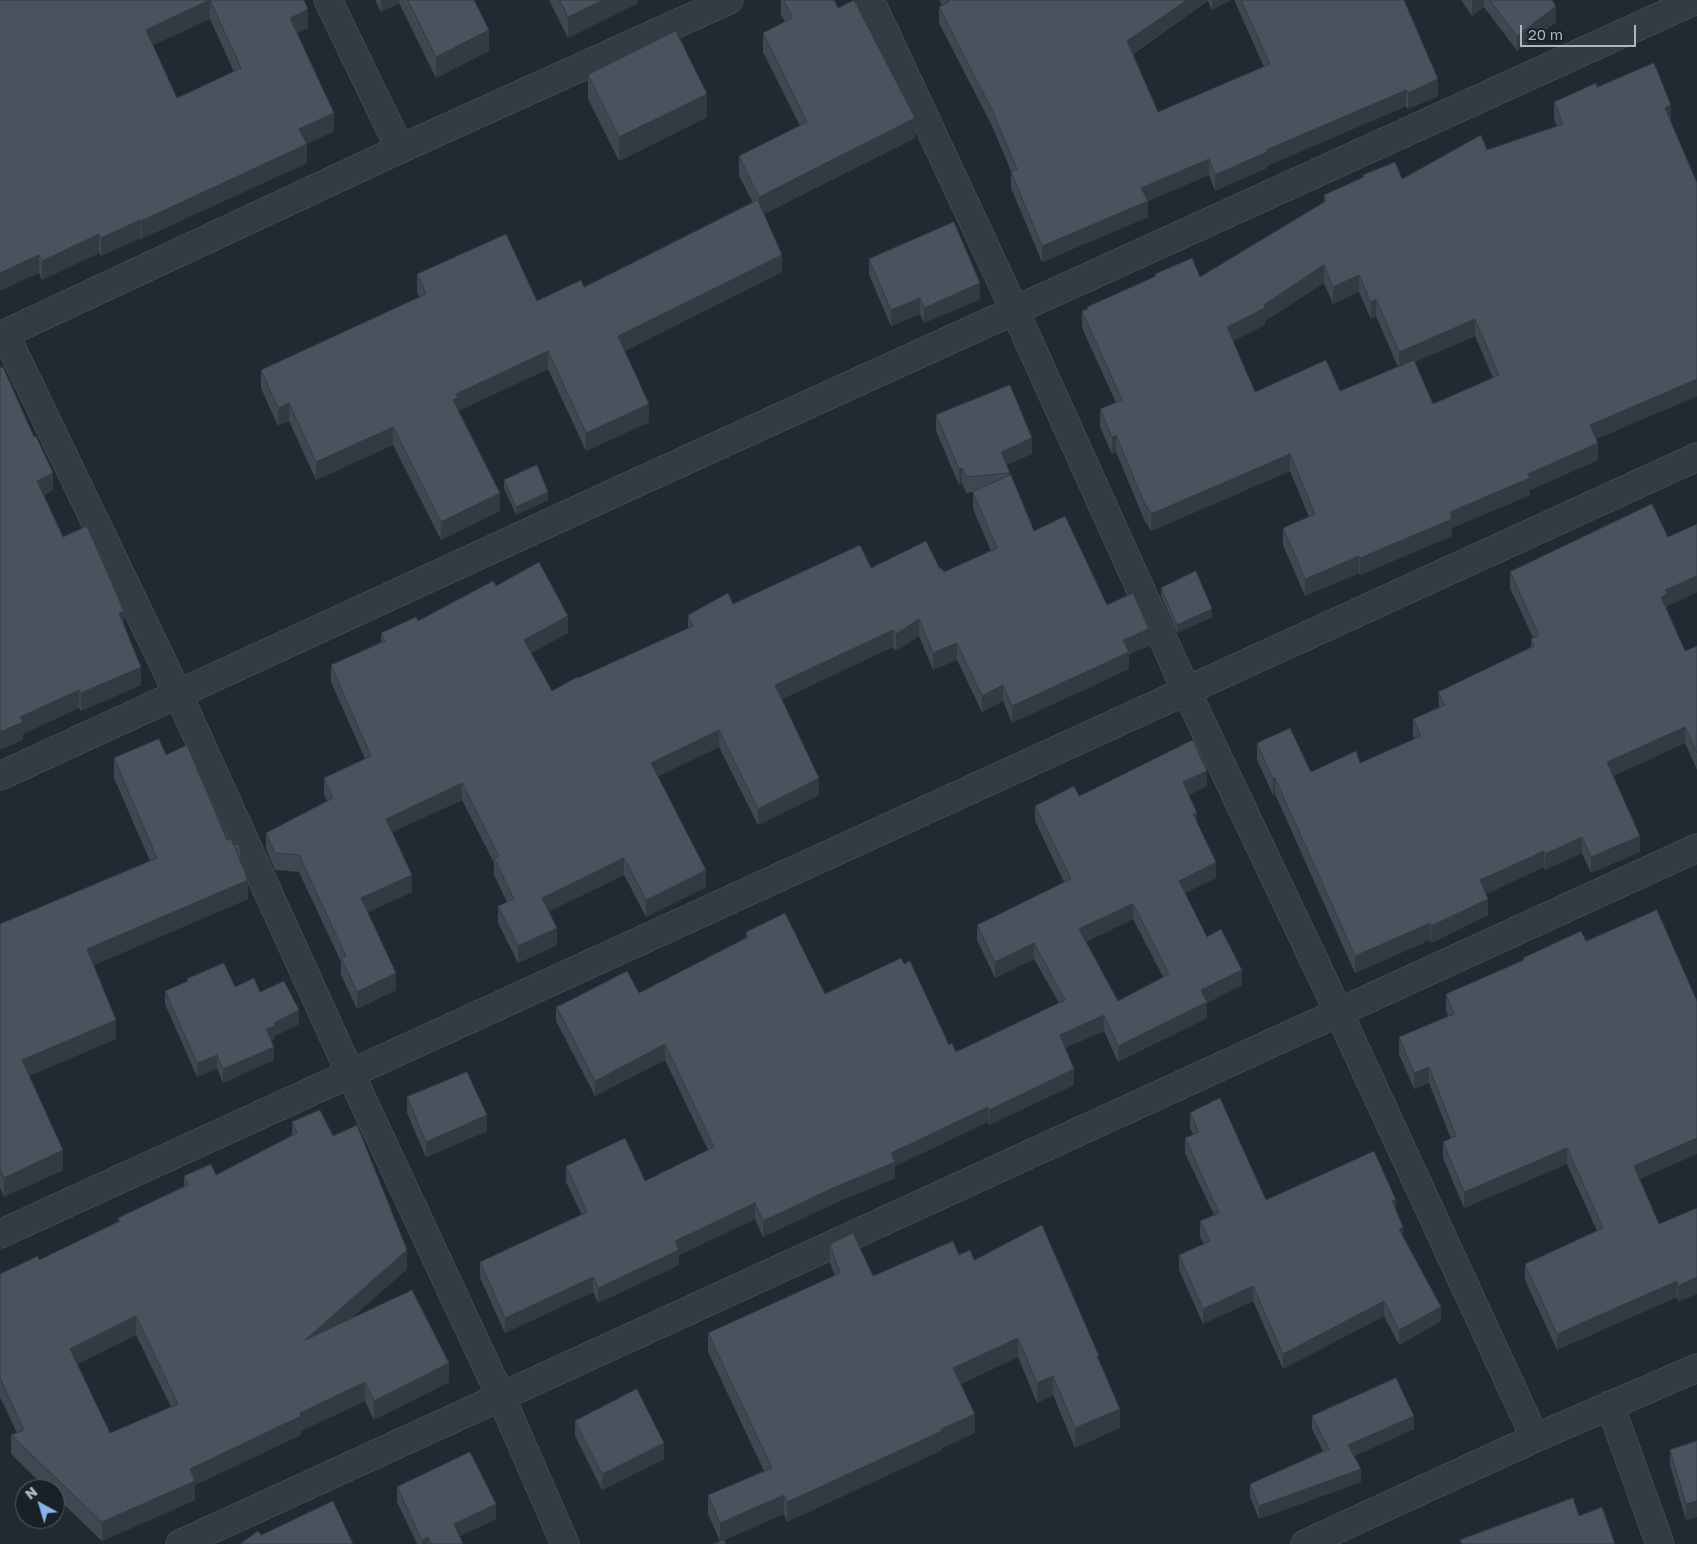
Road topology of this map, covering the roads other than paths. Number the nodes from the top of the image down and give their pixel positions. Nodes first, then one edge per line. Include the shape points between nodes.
1 (328, 0) edge
2 (729, 0) edge
3 (870, 0) edge
4 (1696, 0) edge
5 (400, 148) junction
6 (1016, 311) junction
7 (2, 335) edge
8 (1697, 457) edge
9 (1186, 690) junction
10 (178, 694) junction
11 (0, 776) edge
12 (1697, 848) edge
13 (1340, 1013) junction
14 (350, 1073) junction
15 (0, 1234) edge
16 (1697, 1368) edge
17 (501, 1397) junction
18 (1610, 1405) junction
19 (1535, 1438) junction
20 (180, 1544) edge
21 (565, 1544) edge
22 (1305, 1544) edge
23 (1660, 1544) edge

1 - 5 street
2 - 5 street
3 - 6 street
4 - 6 street
5 - 7 street
6 - 9 street
6 - 10 street via 627,486
7 - 10 street
8 - 9 street
9 - 13 street
9 - 14 street
10 - 11 street
10 - 14 street
12 - 13 street
13 - 17 street
13 - 19 street
14 - 15 street
14 - 17 street
16 - 18 street
17 - 20 street
17 - 21 street
18 - 19 street
18 - 23 street
19 - 22 street

